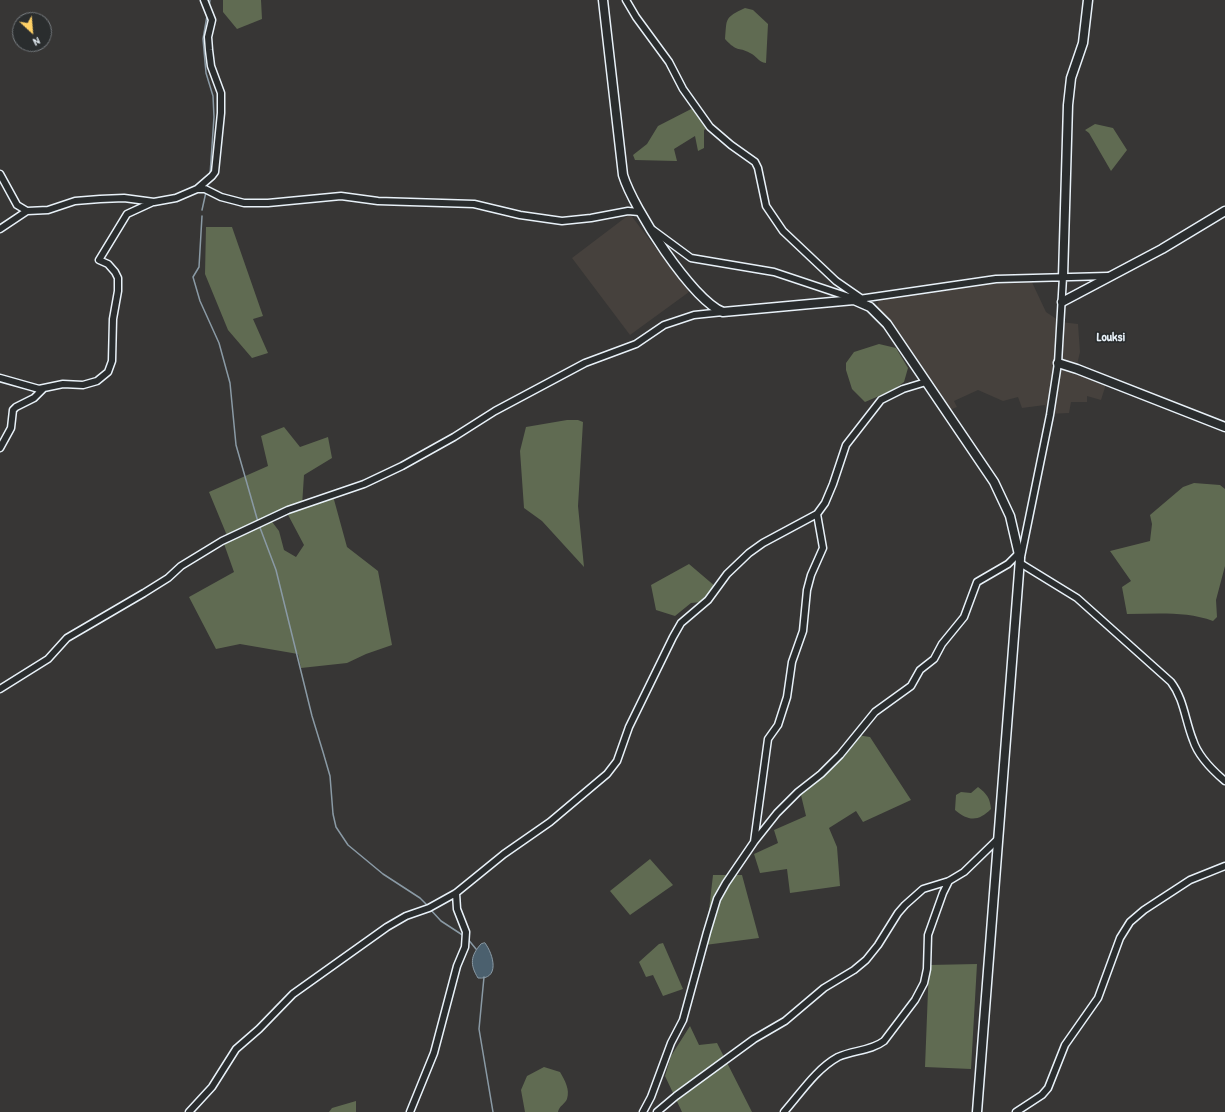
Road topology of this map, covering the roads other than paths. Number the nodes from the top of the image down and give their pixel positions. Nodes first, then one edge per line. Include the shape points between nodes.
1 (204, 0) edge
2 (603, 0) edge
3 (626, 0) edge
4 (1088, 0) edge
5 (0, 174) edge
6 (197, 189) junction
7 (154, 202) junction
8 (27, 211) junction
9 (1225, 211) edge
10 (640, 212) junction
11 (648, 227) junction
12 (0, 229) edge
13 (1111, 276) junction
14 (1063, 277) junction
15 (858, 299) junction
16 (1062, 302) junction
17 (724, 312) junction
18 (1058, 363) junction
19 (0, 378) edge
20 (926, 382) junction
21 (43, 389) junction
22 (1225, 427) edge
23 (0, 448) edge
24 (817, 514) junction
25 (1020, 558) junction
26 (0, 689) edge
27 (1225, 781) edge
28 (998, 839) junction
29 (754, 842) junction
30 (1225, 866) edge
31 (950, 881) junction
32 (456, 893) junction
33 (189, 1112) edge
34 (410, 1112) edge
35 (643, 1112) edge
36 (657, 1112) edge
37 (784, 1112) edge
38 (977, 1112) edge
39 (1016, 1112) edge

1 - 6 street via 212,20 208,36 209,50 211,66 221,93 221,113 215,172
2 - 10 street via 620,162 626,184
3 - 15 street via 710,127 755,162 766,206 783,231
4 - 14 street via 1083,43 1071,78 1068,105
5 - 8 street via 17,205
6 - 7 street via 176,198
6 - 10 street via 205,189 221,197 244,203 341,196 378,201 474,204 562,221
7 - 8 street via 124,198 100,199 75,202 48,210
7 - 21 street via 128,214 99,260 106,262 118,278 113,319 112,361 108,372 97,381 83,385 63,384
8 - 12 street
9 - 13 street
10 - 11 street
11 - 15 street via 691,258 774,272
11 - 17 street via 688,281 712,306
13 - 14 street
13 - 16 street
14 - 15 street via 996,279
14 - 16 street
15 - 17 street
15 - 20 street via 878,314 895,334
16 - 18 street
17 - 26 street via 694,315 664,325 636,344 585,363 495,410 402,466 364,484 288,510 222,541 181,566 168,578 67,638 48,659
18 - 22 street
18 - 25 street via 1050,415
19 - 21 street
20 - 24 street via 903,389 881,400 866,418 846,445 833,484
20 - 25 street via 994,482 1010,516
21 - 23 street via 34,398 13,410 11,428
24 - 29 street via 823,548 807,590 803,631 792,662 787,697 778,725 768,739
24 - 32 street via 749,553 727,574 708,600 681,623 629,728 617,761 607,774 550,822 504,854
25 - 27 street via 1077,598 1171,682 1183,704 1193,742 1210,767
25 - 28 street
25 - 29 street via 977,582 964,617 942,644 934,659 920,670 911,686 875,712 840,755 777,813
28 - 31 street via 977,861
28 - 38 street
29 - 35 street via 718,899 706,932 683,1020
30 - 39 street via 1190,880 1130,922 1120,938 1098,998 1065,1045 1048,1088
31 - 36 street via 923,889 905,905 878,945 854,970 824,988 785,1021 754,1039
31 - 37 street via 928,935 927,969 924,983 915,1000 884,1041 879,1045 837,1058 821,1070
32 - 33 street via 387,927 293,994 236,1049 212,1087
32 - 34 street via 457,909 466,932 465,947 457,966 434,1053

